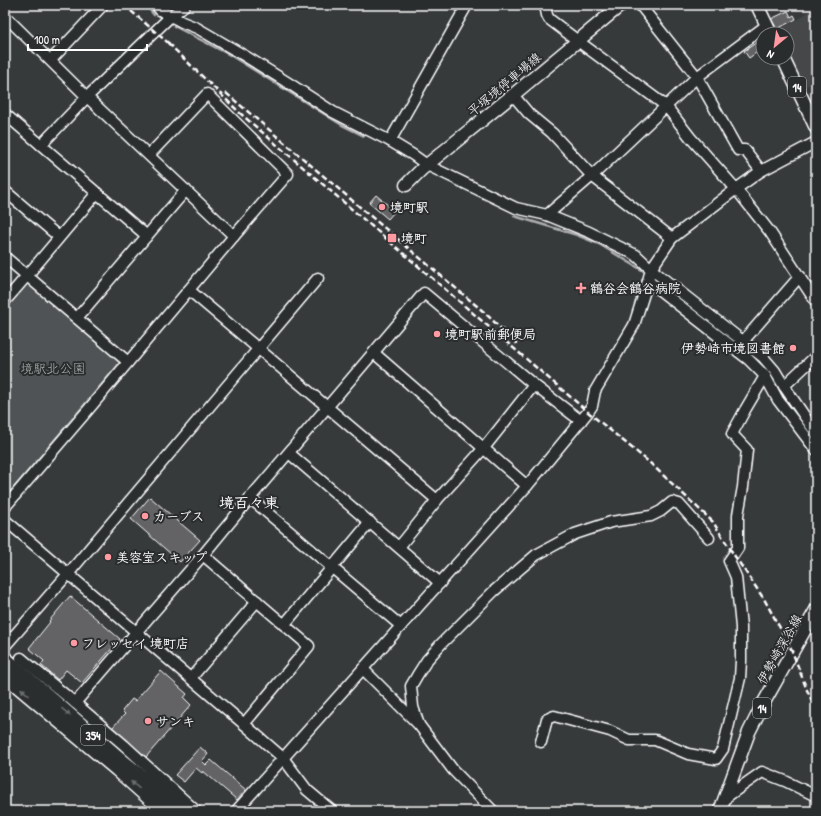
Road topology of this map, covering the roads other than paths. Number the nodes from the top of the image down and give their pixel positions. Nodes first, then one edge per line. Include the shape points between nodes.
1 (103, 5) edge
2 (156, 5) edge
3 (184, 5) edge
4 (466, 5) edge
5 (545, 5) edge
6 (621, 5) edge
7 (640, 5) edge
8 (757, 5) edge
9 (5, 16) edge
10 (171, 16) junction
11 (767, 26) edge
12 (755, 39) edge
13 (578, 41) junction
14 (50, 60) junction
15 (787, 66) edge
16 (697, 77) junction
17 (513, 95) junction
18 (87, 97) junction
19 (666, 106) junction
20 (5, 114) edge
21 (814, 121) edge
22 (390, 141) junction
23 (816, 142) edge
24 (41, 145) junction
25 (149, 155) junction
26 (423, 169) junction
27 (761, 171) junction
28 (592, 176) junction
29 (406, 185) dead end
30 (736, 189) junction
31 (186, 190) junction
32 (5, 191) edge
33 (97, 193) junction
34 (547, 215) junction
35 (147, 236) junction
36 (234, 236) junction
37 (59, 237) junction
38 (672, 238) junction
39 (5, 257) edge
40 (651, 269) junction
41 (27, 276) junction
42 (800, 276) junction
43 (318, 278) dead end
44 (648, 281) junction
45 (189, 290) junction
46 (5, 301) edge
47 (816, 302) edge
48 (77, 318) junction
49 (739, 345) junction
50 (258, 349) junction
51 (374, 353) junction
52 (816, 356) edge
53 (128, 362) junction
54 (765, 376) junction
55 (534, 385) junction
56 (784, 386) junction
57 (328, 407) junction
58 (581, 422) junction
59 (816, 433) edge
60 (484, 448) junction
61 (816, 450) edge
62 (290, 453) junction
63 (527, 486) junction
64 (250, 498) junction
65 (437, 500) junction
66 (5, 508) edge
67 (5, 520) edge
68 (370, 522) junction
69 (709, 538) dead end
70 (399, 547) junction
71 (203, 555) junction
72 (332, 568) junction
73 (68, 574) junction
74 (440, 582) junction
75 (257, 601) junction
76 (816, 610) edge
77 (284, 625) junction
78 (401, 626) junction
79 (136, 632) junction
80 (5, 646) edge
81 (5, 658) edge
82 (21, 658) dead end
83 (362, 669) junction
84 (5, 675) edge
85 (191, 678) junction
86 (59, 690) junction
87 (45, 693) junction
88 (75, 703) junction
89 (244, 724) junction
90 (419, 725) junction
91 (541, 742) dead end
92 (124, 745) junction
93 (283, 758) junction
94 (123, 762) junction
95 (816, 796) edge
96 (724, 798) junction
97 (490, 810) edge
98 (164, 811) edge
99 (182, 811) edge
100 (196, 811) edge
101 (236, 811) edge
102 (332, 811) edge
103 (720, 811) edge

1 - 14 street
2 - 10 street
3 - 10 street
4 - 22 street
5 - 13 street via 547,15
6 - 13 main road, 平塚境停車場線
7 - 16 street
8 - 11 main road
9 - 14 street
10 - 18 street
10 - 22 street via 245,56 333,112
12 - 16 street
13 - 17 main road, 平塚境停車場線
13 - 19 street
14 - 18 street
15 - 21 main road, 14
16 - 19 street
16 - 27 street via 738,150 744,150
17 - 26 main road, 平塚境停車場線
17 - 28 street
18 - 24 street
18 - 25 street
19 - 28 street
19 - 30 street
20 - 24 street
22 - 26 street via 414,155
23 - 27 street
24 - 33 street
25 - 31 street
25 - 36 street via 207,94 288,174
26 - 29 main road, 平塚境停車場線
26 - 34 street via 516,208
27 - 30 street
28 - 34 street
28 - 38 street
30 - 38 street
30 - 42 street
31 - 35 street
31 - 36 street
32 - 37 street
33 - 35 street
33 - 37 street
34 - 40 street via 636,255
35 - 48 street
36 - 45 street
37 - 41 street
38 - 40 street
39 - 41 street
40 - 44 street
40 - 49 street
41 - 46 street
41 - 48 street
42 - 47 street
42 - 49 street
43 - 50 street
44 - 49 street
44 - 58 street via 634,326 595,391 592,406
45 - 50 street
45 - 53 street
48 - 53 street
49 - 54 street via 748,359
49 - 56 street via 763,357
50 - 57 street
50 - 73 street
51 - 55 street via 424,293
51 - 57 street
51 - 60 street
52 - 56 street
53 - 66 street
54 - 61 street via 778,400
54 - 91 street via 732,434 747,450 738,515 738,548 729,561 736,576 741,661 740,678 722,749 716,759 688,754 655,740 629,740 610,731 554,716 547,719
55 - 58 street
55 - 60 street
56 - 59 street
57 - 62 street
57 - 65 street
58 - 63 street
60 - 63 street
60 - 65 street
62 - 64 street
62 - 68 street
63 - 74 street
64 - 71 street
64 - 72 street
65 - 70 street
67 - 73 street
68 - 70 street
68 - 72 street
69 - 90 street via 679,504 672,502 651,516 611,522 576,534 536,555 478,606 427,660 411,686 413,706
70 - 74 street
71 - 75 street
71 - 79 street
72 - 77 street
72 - 78 street
73 - 79 street
73 - 80 street
74 - 78 street
75 - 77 street
75 - 85 street
76 - 96 main road, 伊勢崎深谷線 / 14 via 749,732
77 - 89 street via 309,646
78 - 83 street
79 - 85 street
79 - 88 street
81 - 87 highway, 354
82 - 86 street
83 - 90 street
83 - 93 street
98 -> 84 highway, 354
85 - 89 street
86 - 87 street
86 - 88 street
87 -> 94 highway, 354
88 - 92 street
89 - 93 street
90 - 97 street via 453,770
92 - 94 street
92 - 100 street
93 - 101 street
93 - 102 street via 307,790
94 - 99 highway, 354
95 - 96 street via 762,772
96 - 103 main road, 伊勢崎深谷線 / 14

